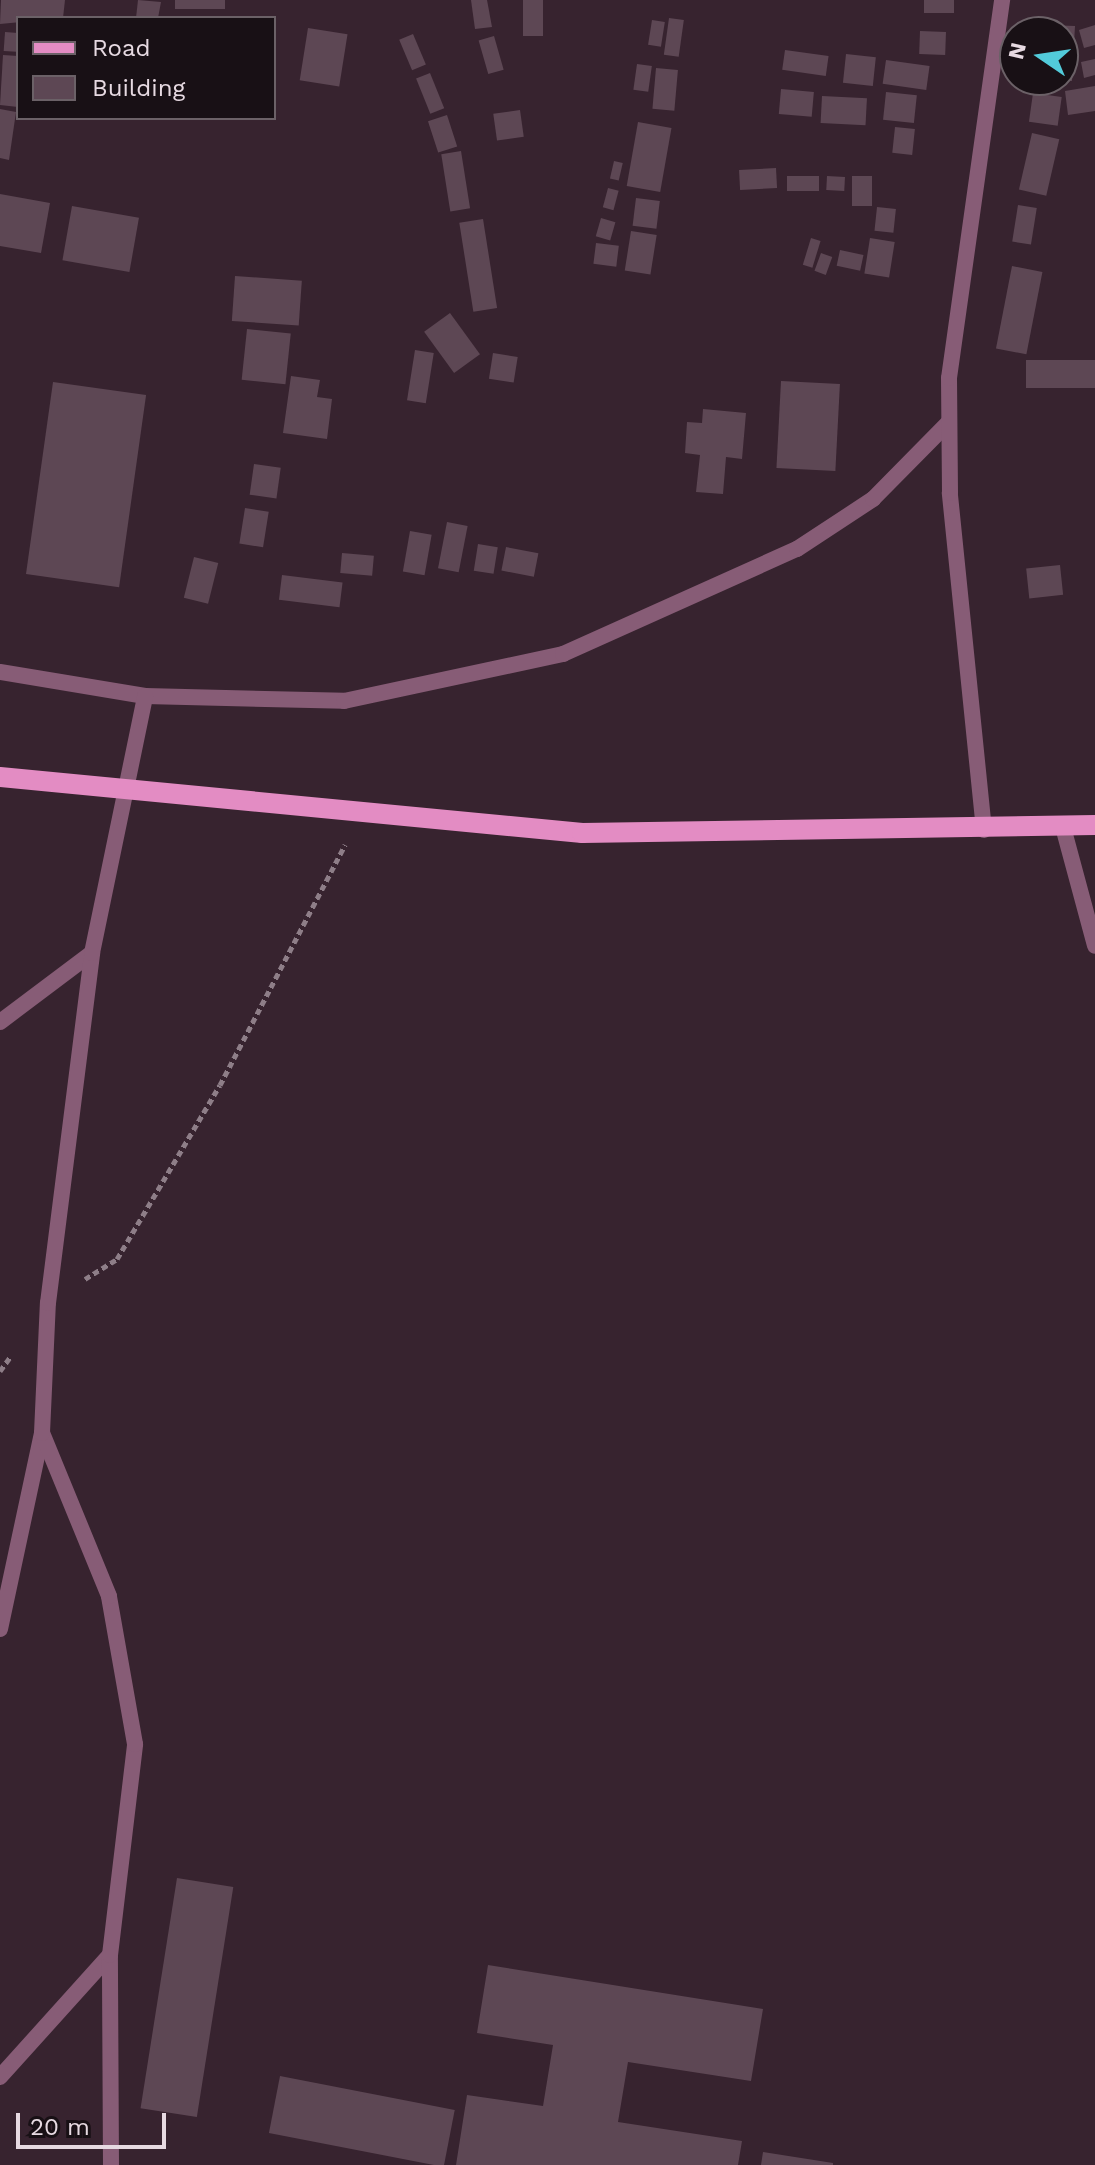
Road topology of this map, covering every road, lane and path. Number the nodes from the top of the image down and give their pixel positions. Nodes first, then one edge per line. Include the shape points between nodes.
1 (1002, 0) edge
2 (949, 422) junction
3 (0, 672) edge
4 (145, 696) junction
5 (0, 777) edge
6 (130, 792) junction
7 (360, 816) junction
8 (1095, 825) edge
9 (1063, 827) junction
10 (984, 830) junction
11 (1095, 946) edge
12 (92, 953) junction
13 (0, 1022) edge
14 (48, 1303) junction
15 (0, 1371) edge
16 (42, 1433) junction
17 (0, 1629) edge
18 (110, 1955) junction
19 (0, 2077) edge
20 (111, 2165) edge

1 - 2 street via 964,237
2 - 4 street via 873,499 797,549 563,654 344,701
2 - 10 street
3 - 4 street
4 - 6 street
5 - 6 main road
6 - 7 main road
6 - 12 street
7 - 10 main road via 582,833
7 - 14 path via 220,1085 117,1259
8 - 9 main road
9 - 10 main road
9 - 11 street
12 - 13 street
12 - 14 street
14 - 15 path
14 - 16 street
16 - 17 street
16 - 18 street via 109,1596 135,1744
18 - 19 street
18 - 20 street

